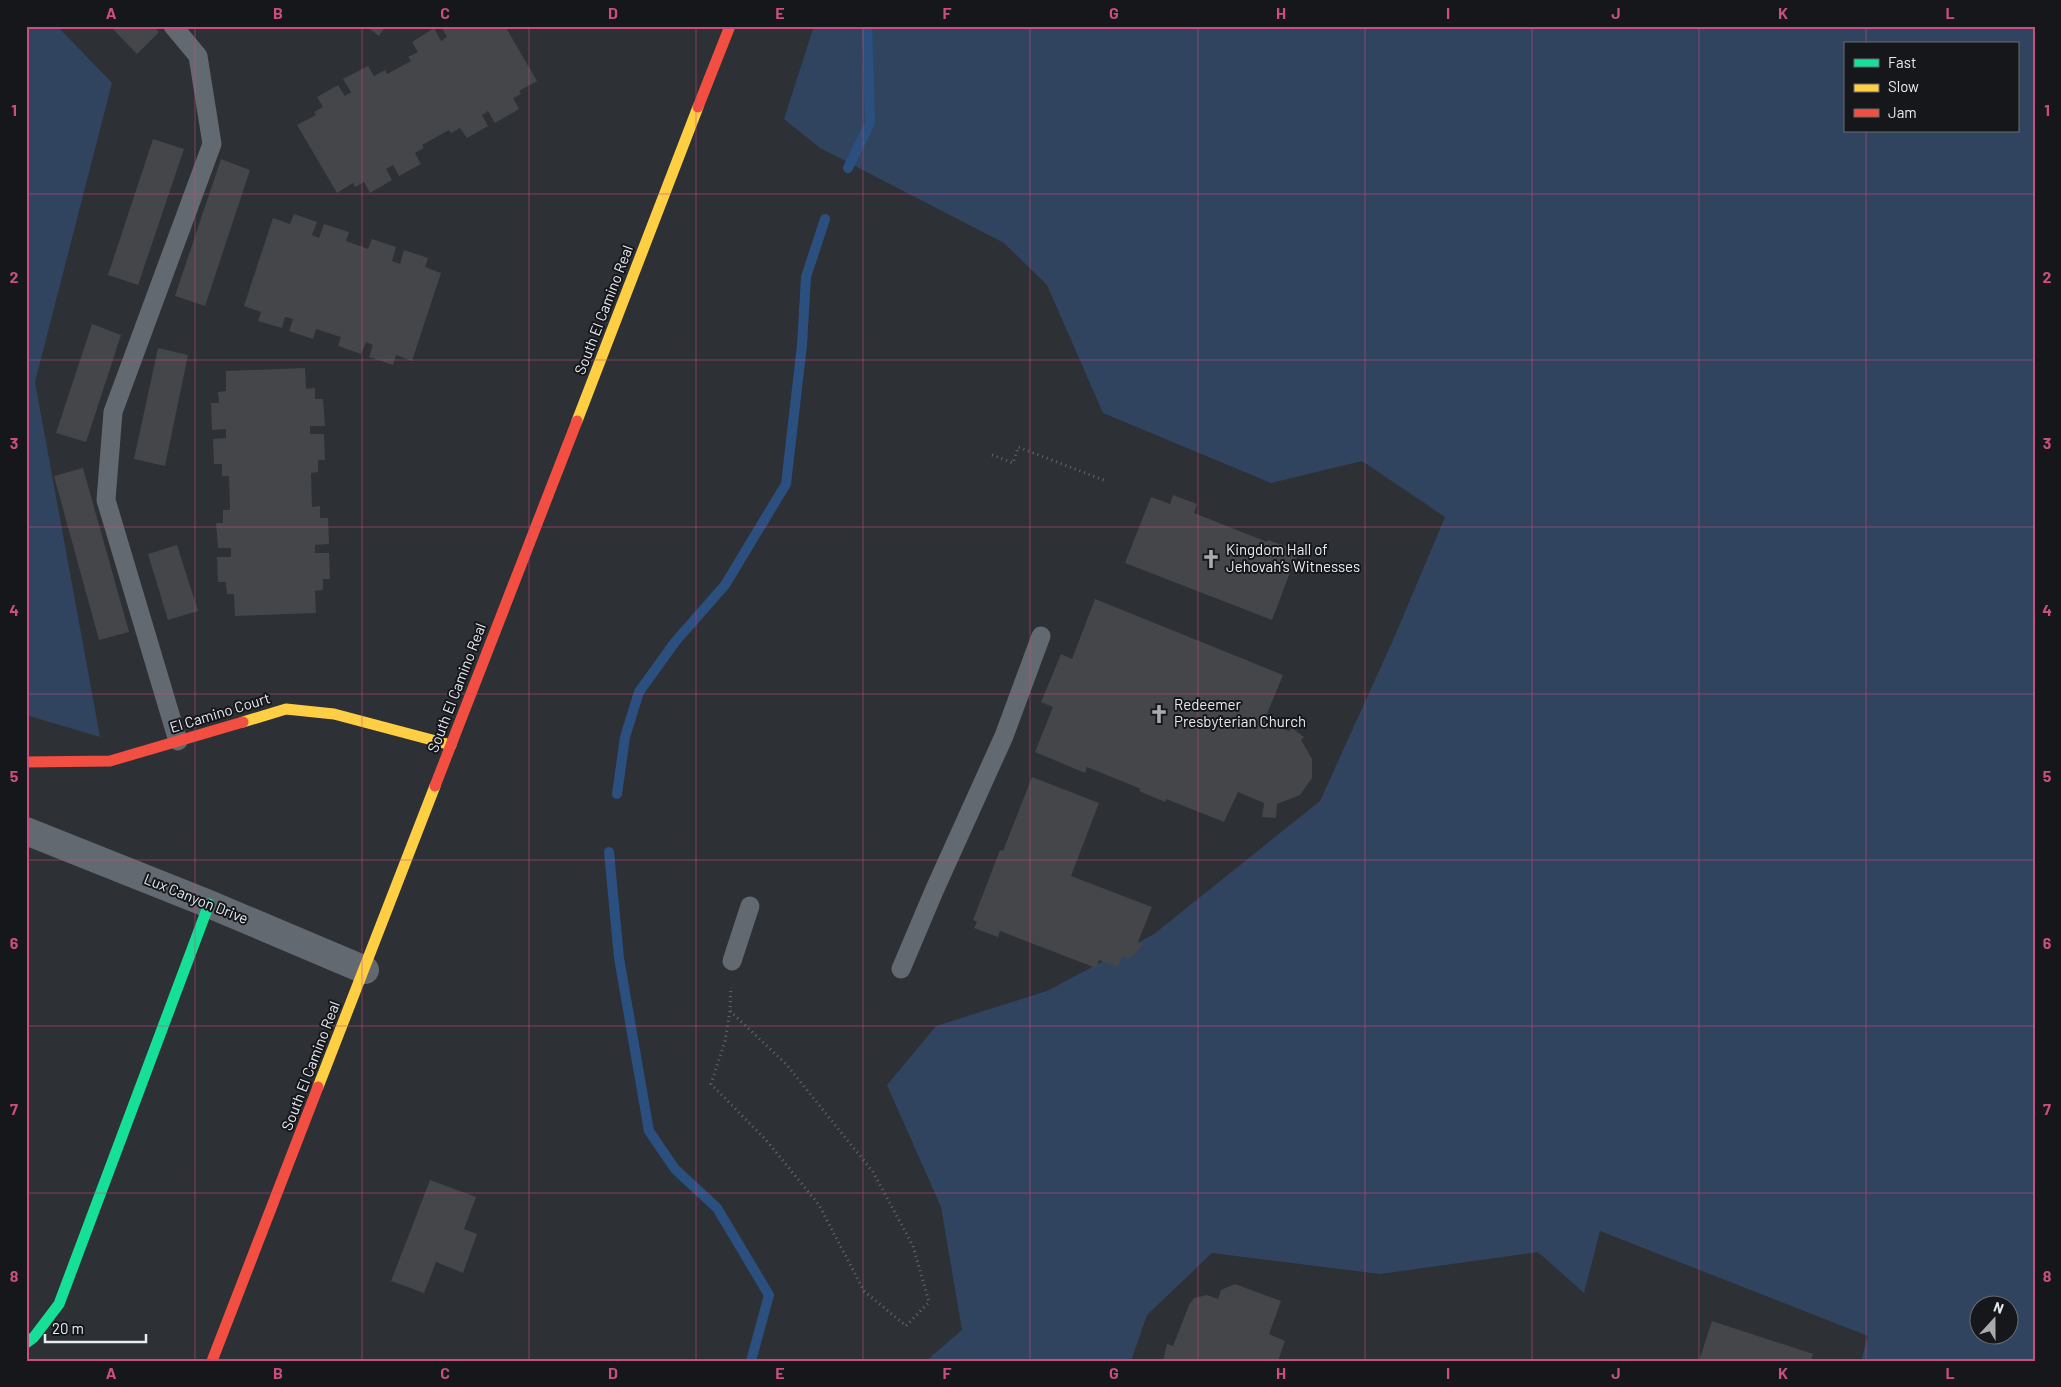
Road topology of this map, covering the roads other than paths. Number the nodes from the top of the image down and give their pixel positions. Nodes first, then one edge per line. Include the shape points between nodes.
1 (173, 26) edge
2 (730, 26) edge
3 (1041, 636) dead end
4 (178, 741) junction
5 (451, 745) junction
6 (26, 762) edge
7 (26, 831) edge
8 (210, 904) junction
9 (750, 906) dead end
10 (732, 961) road end
11 (901, 969) dead end
12 (364, 970) junction
13 (26, 1343) edge
14 (212, 1361) edge

1 - 4 lane via 198,56 212,144 113,412 106,500
2 - 5 main road, South El Camino Real
3 - 11 lane via 1004,736
4 - 5 main road, El Camino Court via 286,709 334,714
4 - 6 main road, El Camino Court via 110,761
5 - 12 main road, South El Camino Real
7 - 8 street, Lux Canyon Drive
8 - 12 street, Lux Canyon Drive
8 - 13 main road via 59,1304
9 - 10 lane
12 - 14 main road, South El Camino Real

